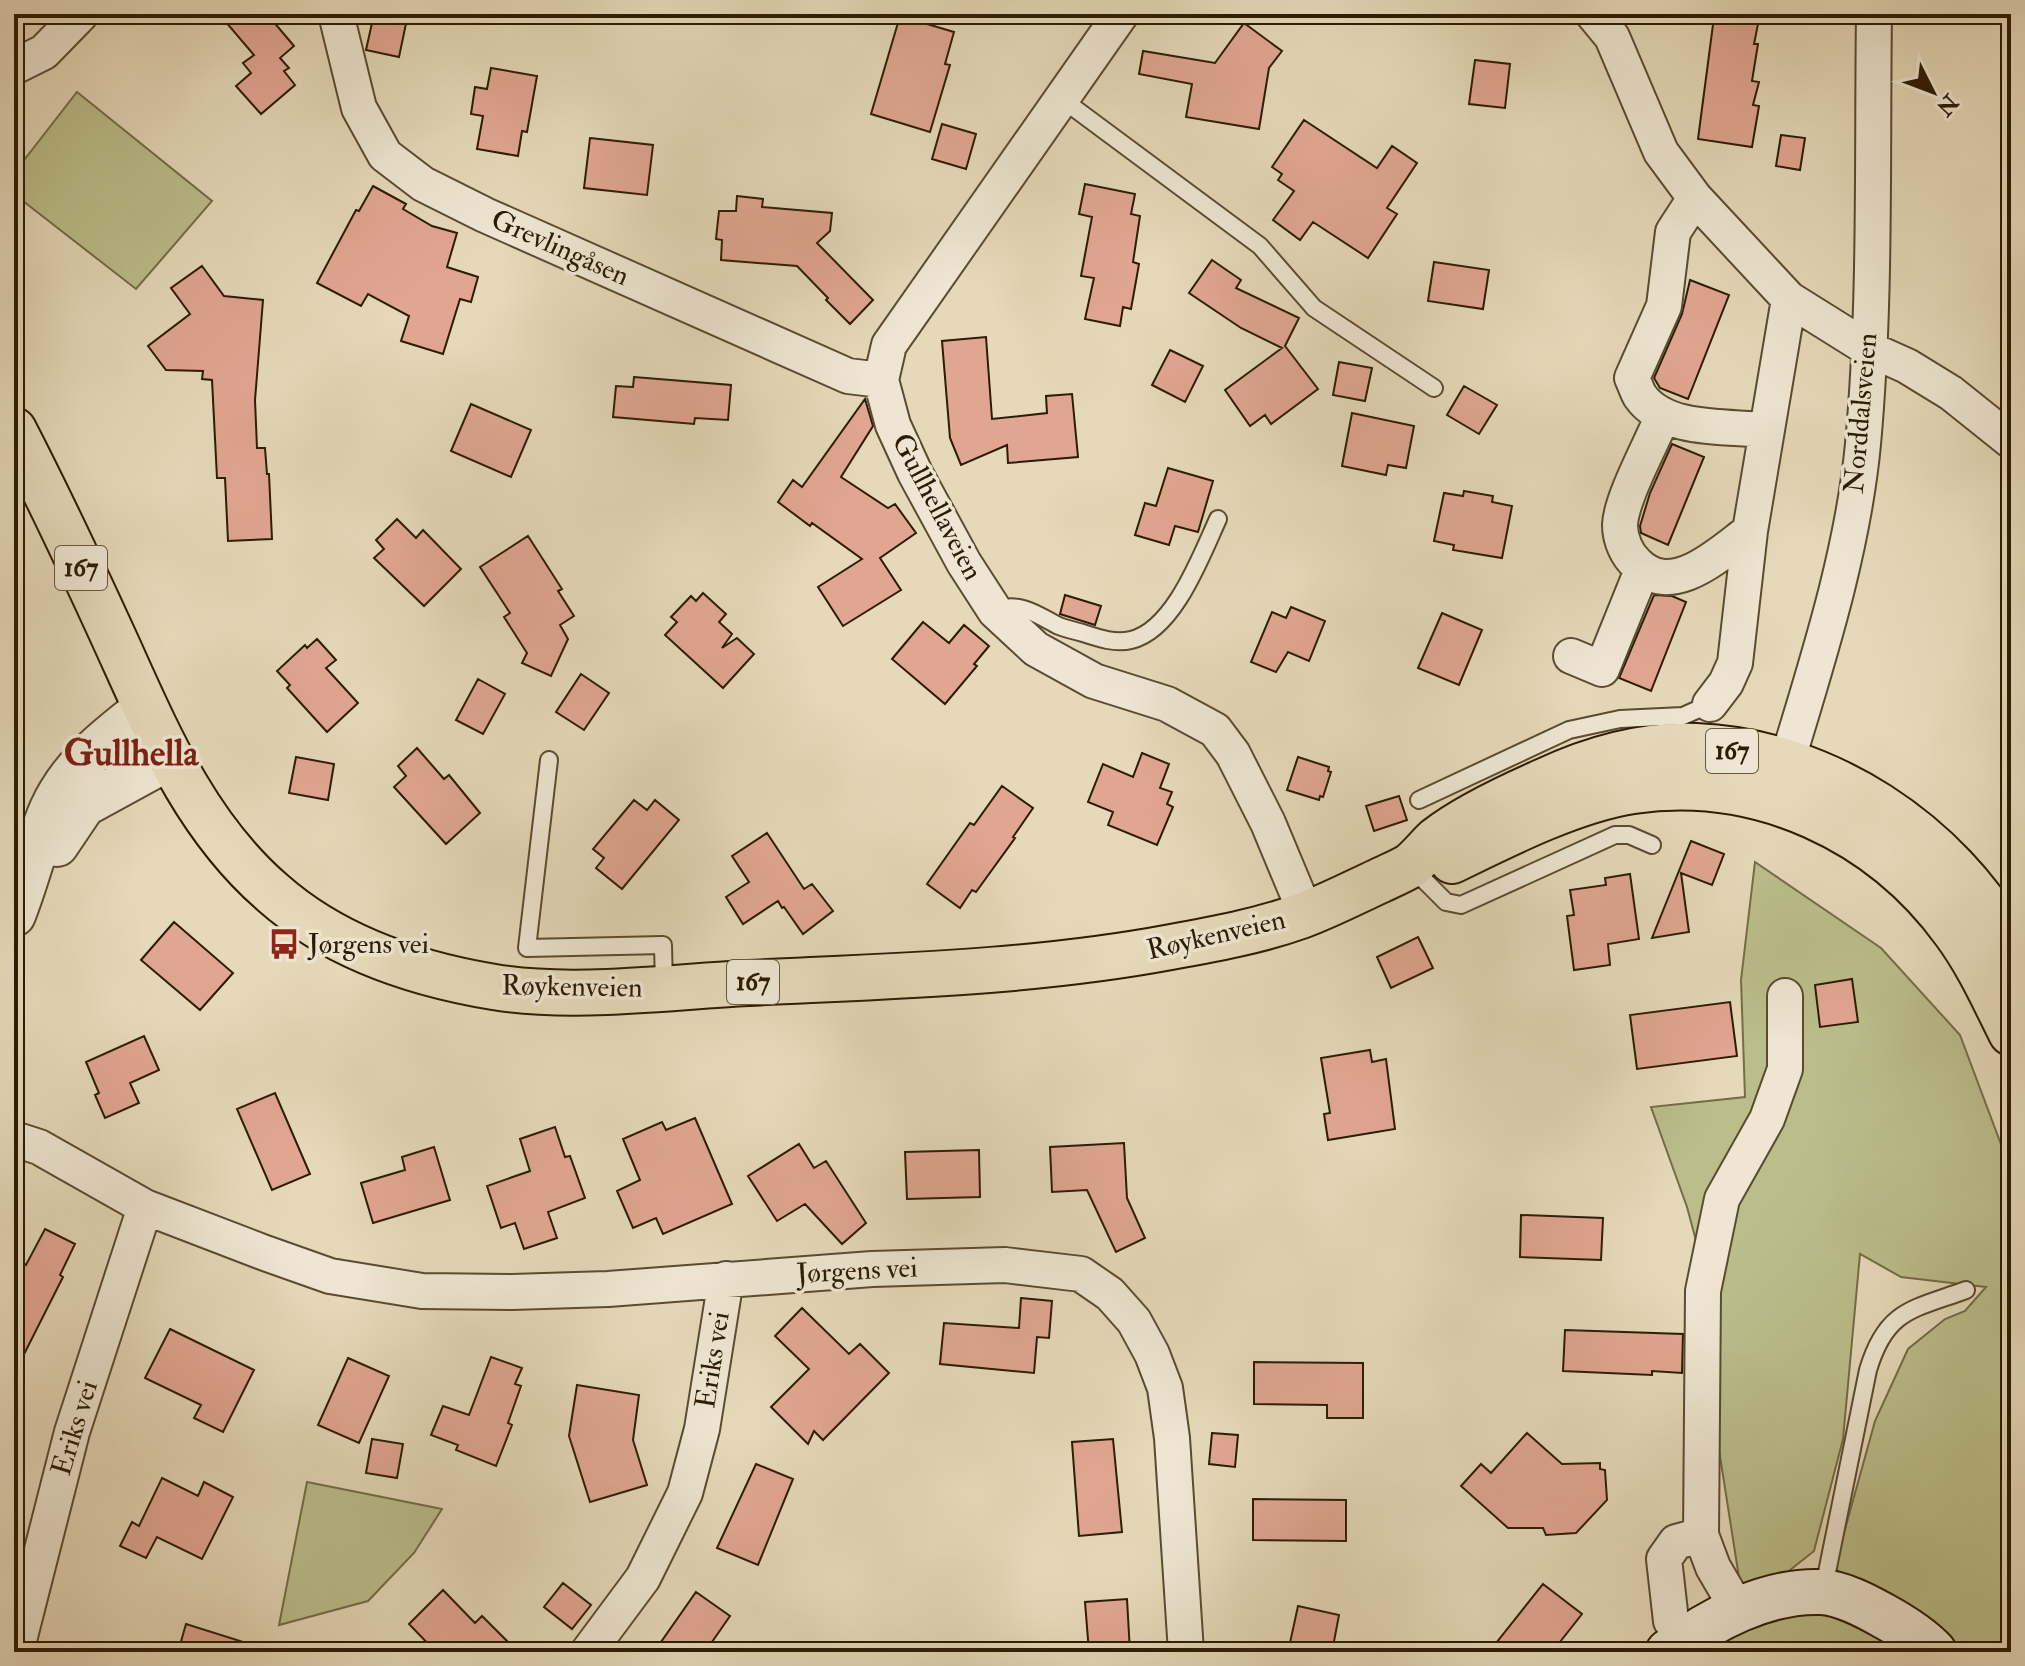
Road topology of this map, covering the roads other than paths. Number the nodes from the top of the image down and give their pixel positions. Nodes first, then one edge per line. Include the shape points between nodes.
1 (81, 14) edge
2 (336, 14) edge
3 (1121, 14) edge
4 (1593, 14) edge
5 (1874, 14) edge
6 (14, 67) edge
7 (1062, 99) junction
8 (1695, 198) junction
9 (1789, 299) junction
10 (1869, 349) junction
11 (881, 380) junction
12 (1434, 388) dead end
13 (1663, 415) junction
14 (14, 430) edge
15 (1765, 430) junction
16 (2011, 441) edge
17 (1218, 519) dead end
18 (1750, 531) junction
19 (1642, 570) junction
20 (995, 611) junction
21 (1571, 656) dead end
22 (1710, 704) joint
23 (144, 709) junction
24 (170, 758) junction
25 (549, 760) dead end
26 (1781, 782) junction
27 (1419, 800) dead end
28 (1652, 845) dead end
29 (1410, 866) junction
30 (20, 900) edge
31 (1306, 914) junction
32 (2011, 945) edge
33 (664, 987) junction
34 (1785, 996) dead end
35 (2011, 1033) edge
36 (14, 1139) edge
37 (145, 1207) junction
38 (726, 1279) junction
39 (1966, 1290) dead end
40 (1701, 1535) junction
41 (1822, 1592) junction
42 (1738, 1610) junction
43 (1669, 1636) edge
44 (16, 1652) edge
45 (588, 1652) edge
46 (1186, 1652) edge
47 (1934, 1652) edge

1 - 6 street via 44,52
2 - 11 street, Grevlingåsen via 359,108 385,155 423,184 848,376
3 - 7 street
4 - 8 street via 1612,37 1661,152
5 - 10 street, Norddalsveien
7 - 11 street via 889,345
7 - 12 lane via 1260,246 1314,308
8 - 9 street
8 - 13 street via 1673,232 1664,306 1632,378 1641,397
9 - 10 street
9 - 15 street
10 - 16 street via 1951,393
10 - 26 street, Norddalsveien via 1863,445 1848,534 1810,690
11 - 20 street, Gullhellaveien via 893,425 915,473
13 - 15 street
13 - 19 street via 1620,526 1627,555
14 - 23 main road, Røykenveien / 167
15 - 18 street
17 - 20 lane via 1172,609 1145,635 1105,640 1017,607
18 - 19 street via 1696,570 1666,578
18 - 22 street via 1735,663
19 - 21 street via 1602,669
20 - 31 street, Gullhellaveien via 1036,649 1094,681 1167,704 1215,730 1268,823
22 - 27 lane via 1683,716 1620,719 1569,730
23 - 24 main road, Røykenveien / 167
23 - 30 street via 99,743 73,773 52,806
24 - 30 street via 84,805
24 - 33 main road, Røykenveien / 167 via 199,809 247,869 290,907 345,941 427,973 493,987 571,992
25 - 33 lane via 527,948 663,945
26 - 29 main road, Røykenveien / 167 via 1766,757 1696,746 1643,749 1532,786 1440,837
26 - 32 main road, Røykenveien / 167 via 1865,796 1964,877
26 - 35 main road, Røykenveien / 167 via 1816,816 1889,861 1914,884 1961,940
28 - 29 lane via 1615,835 1461,905 1446,902
29 - 31 main road, Røykenveien / 167
31 - 33 main road, Røykenveien / 167 via 1214,939 1084,961
34 - 40 street via 1785,1069 1767,1119 1722,1199 1703,1291
36 - 37 street, Jørgens vei via 39,1147
37 - 38 street, Jørgens vei via 330,1276 422,1291 608,1289
37 - 44 street, Eriks vei via 72,1432
38 - 45 street, Eriks vei via 702,1429 685,1493 643,1578
38 - 46 street, Jørgens vei via 1005,1265 1081,1274 1110,1294 1134,1321 1165,1388
39 - 41 lane via 1892,1321 1876,1342
40 - 42 street
40 - 43 street via 1676,1542 1664,1559
41 - 42 main road
41 - 47 main road via 1864,1605
42 - 43 main road via 1694,1632

